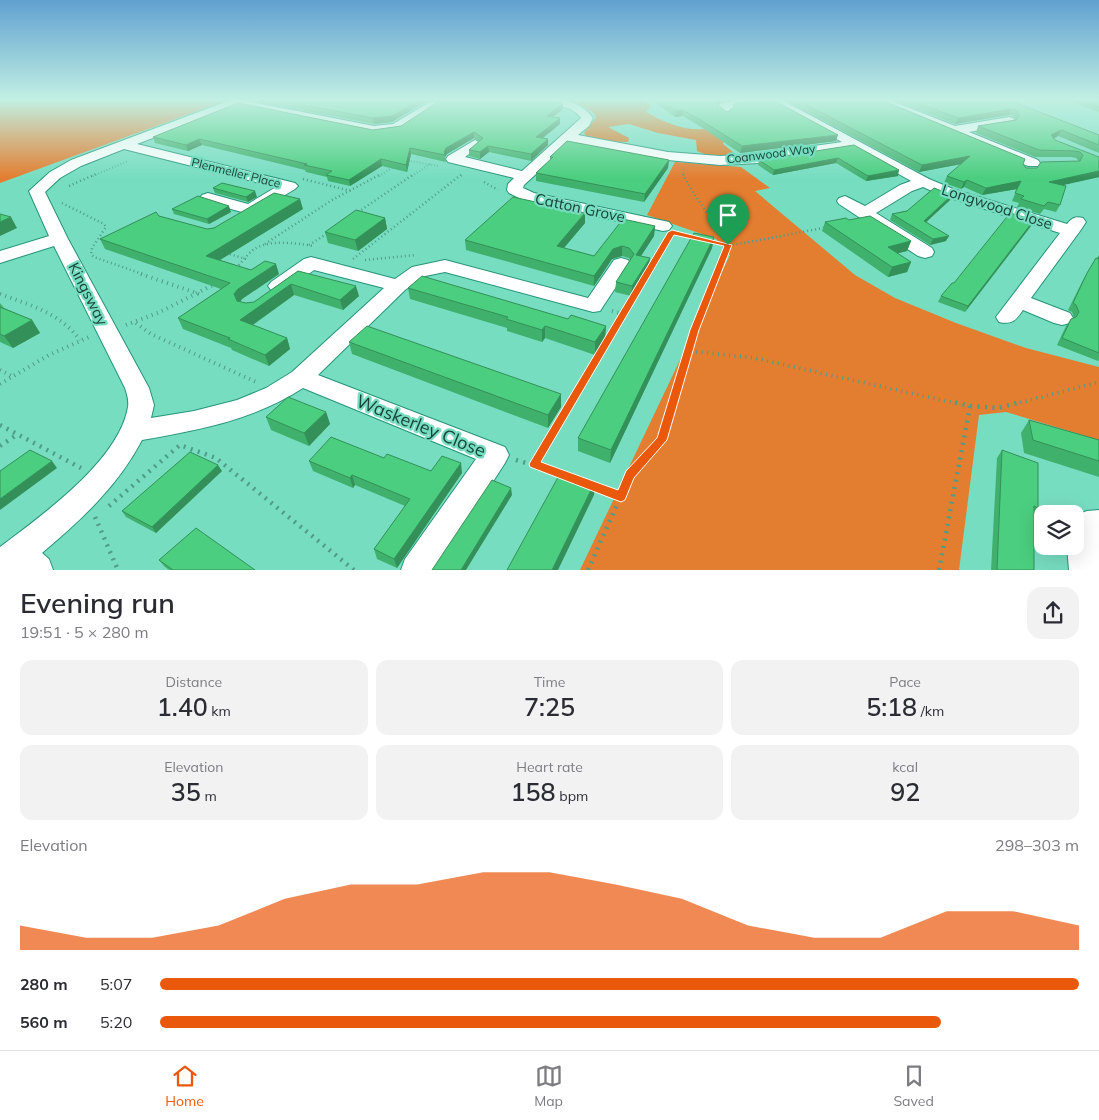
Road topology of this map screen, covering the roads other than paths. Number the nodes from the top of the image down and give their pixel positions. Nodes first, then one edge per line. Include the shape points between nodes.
1 (172, 126) edge
2 (354, 126) edge
3 (398, 126) edge
4 (582, 126) edge
5 (821, 126) edge
6 (945, 126) edge
7 (979, 126) edge
8 (956, 130) junction
9 (568, 137) junction
10 (475, 144) edge
11 (853, 144) junction
12 (122, 145) junction
13 (1036, 165) edge
14 (524, 176) junction
15 (924, 182) junction
16 (208, 198) edge
17 (845, 200) dead end
18 (249, 209) junction
19 (865, 213) junction
20 (234, 218) edge
21 (663, 226) dead end
22 (59, 239) junction
23 (925, 252) dead end
24 (0, 257) edge
25 (621, 264) dead end
26 (398, 286) junction
27 (266, 295) edge
28 (1062, 318) dead end
29 (301, 378) junction
30 (135, 431) junction
31 (1099, 524) edge
32 (18, 563) edge
33 (417, 570) edge
34 (1085, 570) edge

1 - 12 street, Kingsway
2 - 3 street via 374,130
4 - 9 street
5 - 11 street, Longwood Close
6 - 8 street
7 - 8 street
8 - 13 street
9 - 11 street, Coanwood Way via 711,160 753,159
9 - 14 street, Catton Grove
10 - 14 street, Catton Grove via 452,159
11 - 15 street, Longwood Close
12 - 18 street, Plenmeller Place via 290,186
12 - 22 street, Kingsway via 63,170 37,191
14 - 21 street, Catton Grove via 516,184 516,190 529,197
15 - 19 street, Longwood Close via 906,188
15 - 28 street, Longwood Close via 947,192 1075,225 1013,309
16 - 18 street
17 - 19 street
18 - 20 street, Plenmeller Place
19 - 23 street
22 - 24 street
22 - 30 street, Kingsway via 138,388 142,405
25 - 26 street via 593,306 445,266 419,271
26 - 27 street via 312,263
26 - 29 street
29 - 30 street via 243,408 194,421
29 - 33 street, Waskerley Close via 495,455
30 - 32 street, Kingsway via 85,496
31 - 34 street via 1087,525 1082,542

